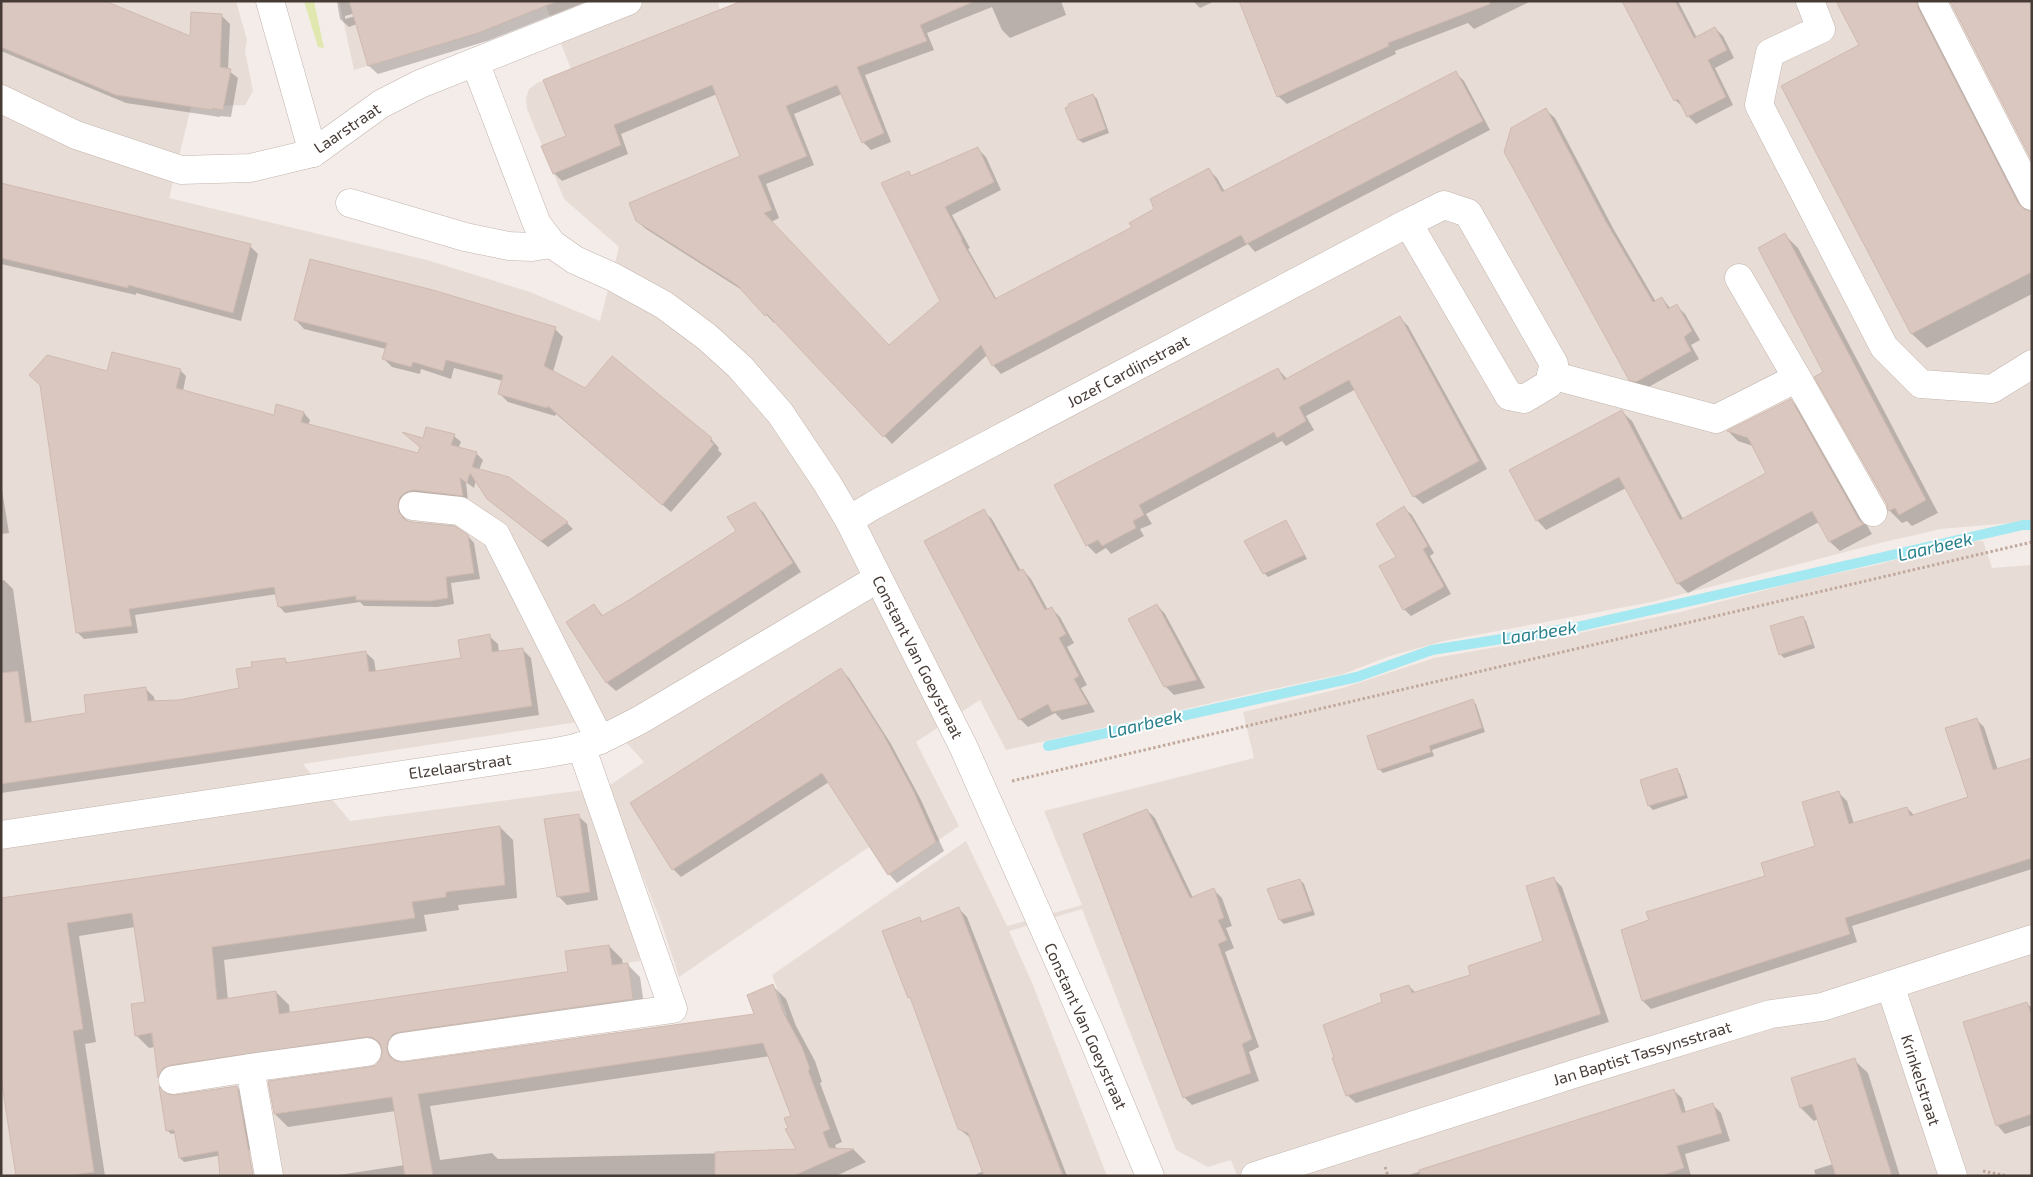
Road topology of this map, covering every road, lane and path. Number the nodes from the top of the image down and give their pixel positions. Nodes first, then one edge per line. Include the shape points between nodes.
1 (270, 1) edge
2 (628, 1) edge
3 (1810, 1) edge
4 (1932, 1) edge
5 (475, 62) junction
6 (1, 99) edge
7 (313, 153) junction
8 (2032, 196) edge
9 (350, 202) dead end
10 (1408, 223) junction
11 (552, 244) junction
12 (1739, 278) dead end
13 (2032, 364) edge
14 (1552, 375) junction
15 (1797, 378) junction
16 (414, 506) dead end
17 (1872, 512) dead end
18 (849, 520) junction
19 (2032, 542) edge
20 (877, 579) junction
21 (590, 743) junction
22 (981, 788) junction
23 (1, 835) edge
24 (2032, 939) edge
25 (1890, 985) junction
26 (402, 1047) dead end
27 (367, 1052) dead end
28 (250, 1068) junction
29 (173, 1080) dead end
30 (269, 1176) edge
31 (1150, 1176) edge
32 (1255, 1176) edge
33 (1953, 1176) edge

1 - 7 street
2 - 5 street, Laarstraat
3 - 13 street via 1821,29 1770,53 1759,106 1884,347 1921,384 1992,389
4 - 8 street
5 - 7 street, Laarstraat via 380,104
5 - 11 street, Constant Van Goeystraat via 538,224
6 - 7 street, Laarstraat via 76,135 181,170 250,168
9 - 11 street via 465,237 509,246
10 - 14 street, Jozef Cardijnstraat via 1444,205 1468,213 1554,364
10 - 14 street via 1508,396 1524,399 1549,384
10 - 18 street, Jozef Cardijnstraat
11 - 18 street, Constant Van Goeystraat via 575,260 664,305 740,367 780,413
12 - 15 street
14 - 15 street via 1716,419
15 - 17 street
16 - 21 street via 460,511 496,535
18 - 20 street, Constant Van Goeystraat
19 - 22 path
20 - 21 street, Elzelaarstraat via 640,720
20 - 22 street, Constant Van Goeystraat via 963,746
21 - 23 street, Elzelaarstraat via 539,754
21 - 26 street via 673,1009
22 - 31 street, Constant Van Goeystraat via 1091,1034
24 - 25 street, Jan Baptist Tassynsstraat
25 - 32 street, Jan Baptist Tassynsstraat via 1822,1007 1762,1017
25 - 33 street, Krinkelstraat
27 - 28 street
28 - 29 street
28 - 30 street

